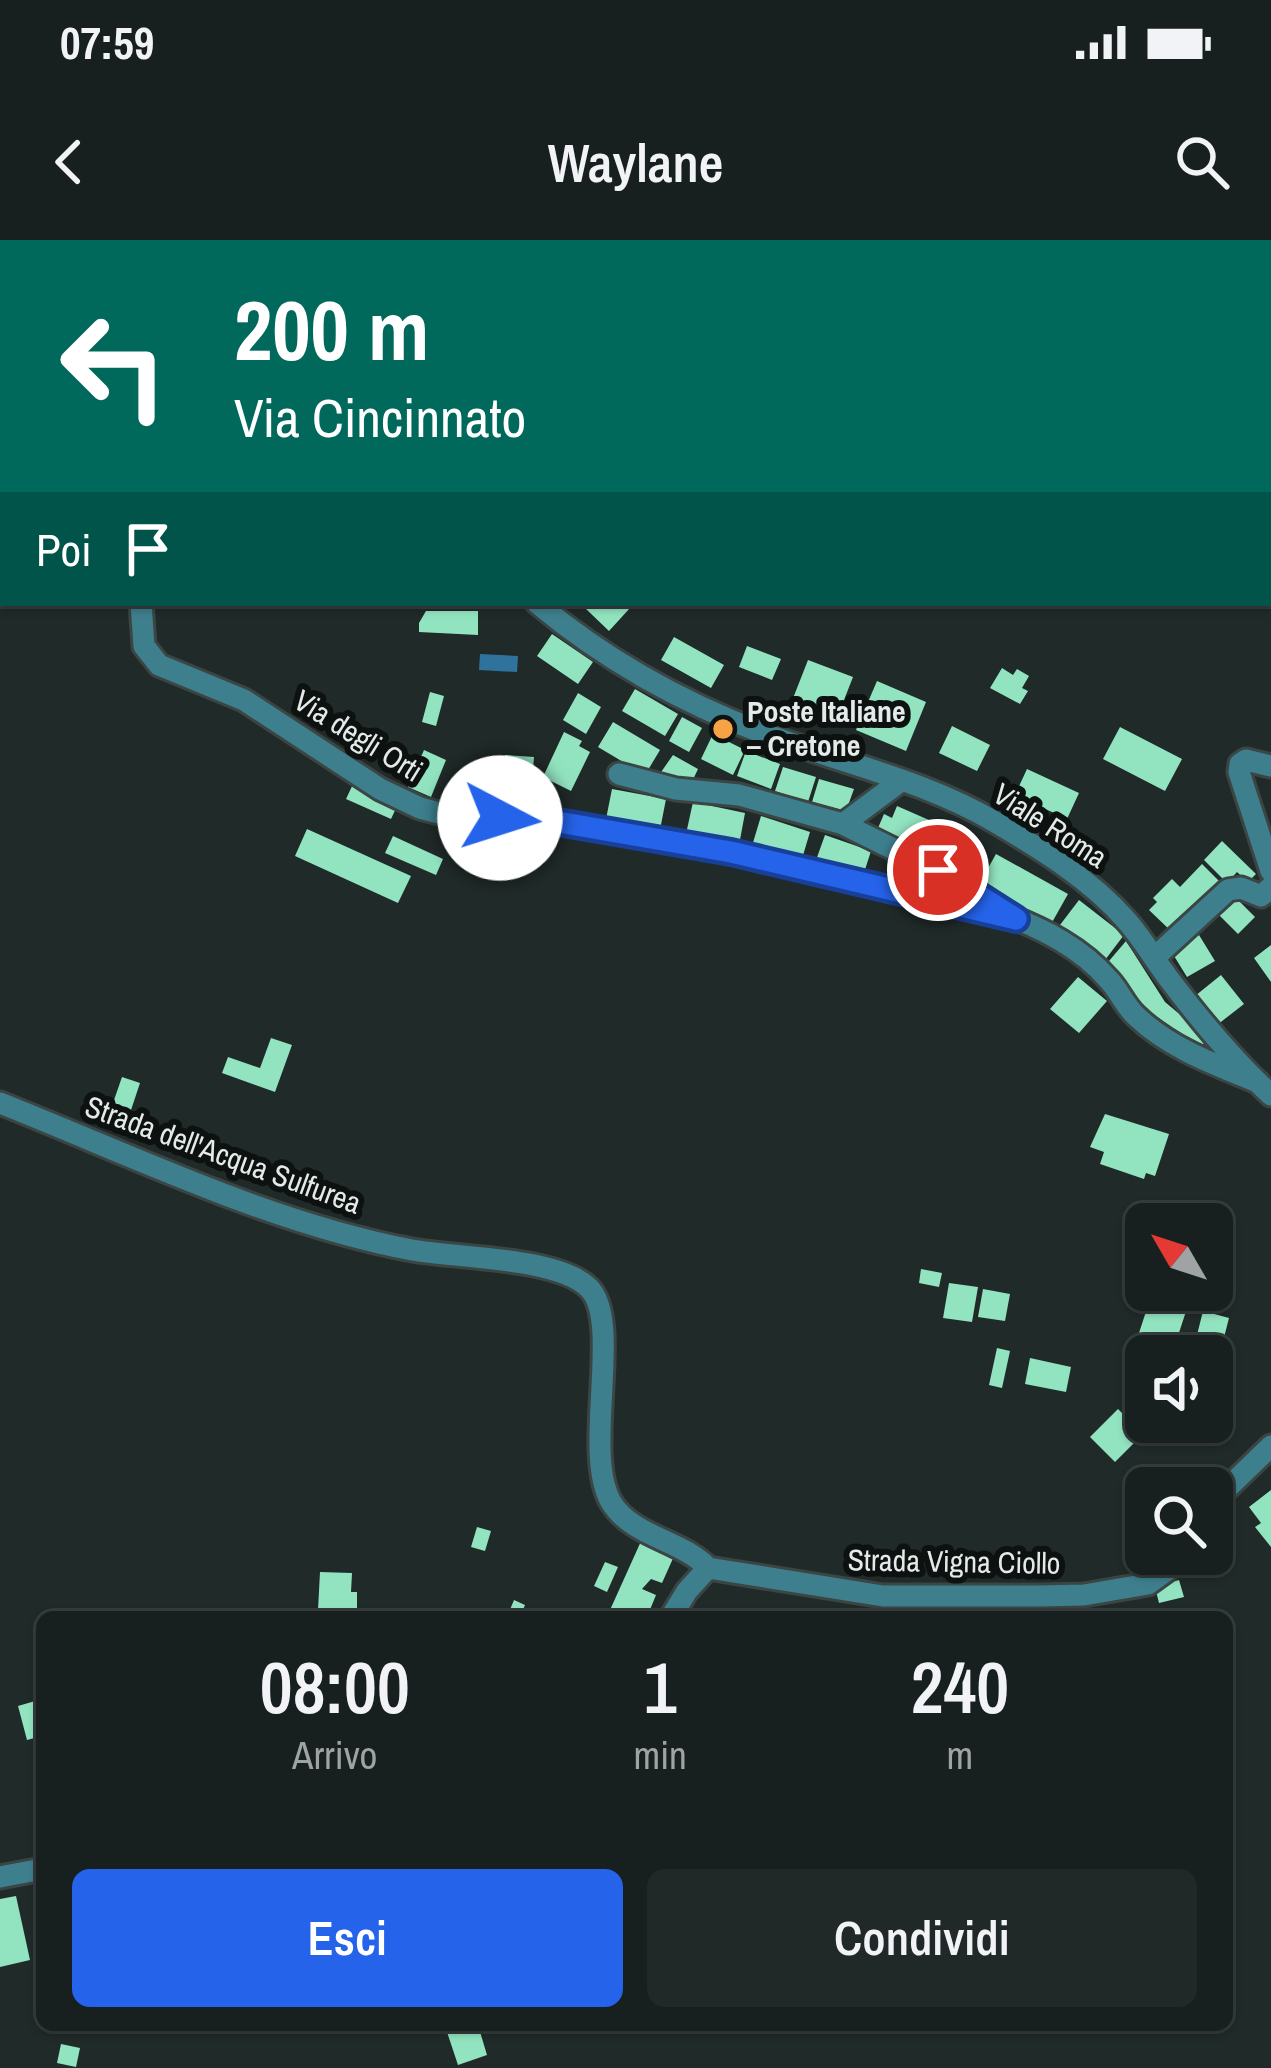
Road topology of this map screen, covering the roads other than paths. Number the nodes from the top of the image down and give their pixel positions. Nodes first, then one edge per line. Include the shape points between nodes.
1 (141, 606) edge
2 (541, 606) edge
3 (1271, 766) edge
4 (619, 774) dead end
5 (902, 780) junction
6 (843, 824) junction
7 (1271, 871) edge
8 (1271, 887) edge
9 (1016, 919) junction
10 (1154, 958) junction
11 (1264, 1089) edge
12 (0, 1103) edge
13 (1271, 1446) edge
14 (1233, 1483) edge
15 (709, 1568) junction
16 (1160, 1575) edge
17 (674, 1611) edge
18 (36, 1870) edge
19 (0, 1877) edge

1 - 9 street, Via degli Orti via 143,646 159,665 244,700 420,808 705,847
2 - 5 street, Viale Roma via 706,710
3 - 7 street via 1246,760 1239,768
4 - 6 street
5 - 6 street
5 - 10 street, Viale Roma via 984,816 1085,881
6 - 9 street
8 - 10 street via 1261,896 1228,890
9 - 11 street, Via degli Orti via 1084,955 1162,1036
10 - 11 street, Viale Roma
12 - 15 street, Strada dell'Acqua Sulfurea via 328,1230 582,1282 594,1294 601,1325 608,1495 631,1522
13 - 14 street
15 - 16 street, Strada Vigna Ciollo via 883,1596 1064,1596 1148,1584
15 - 17 street
18 - 19 street

